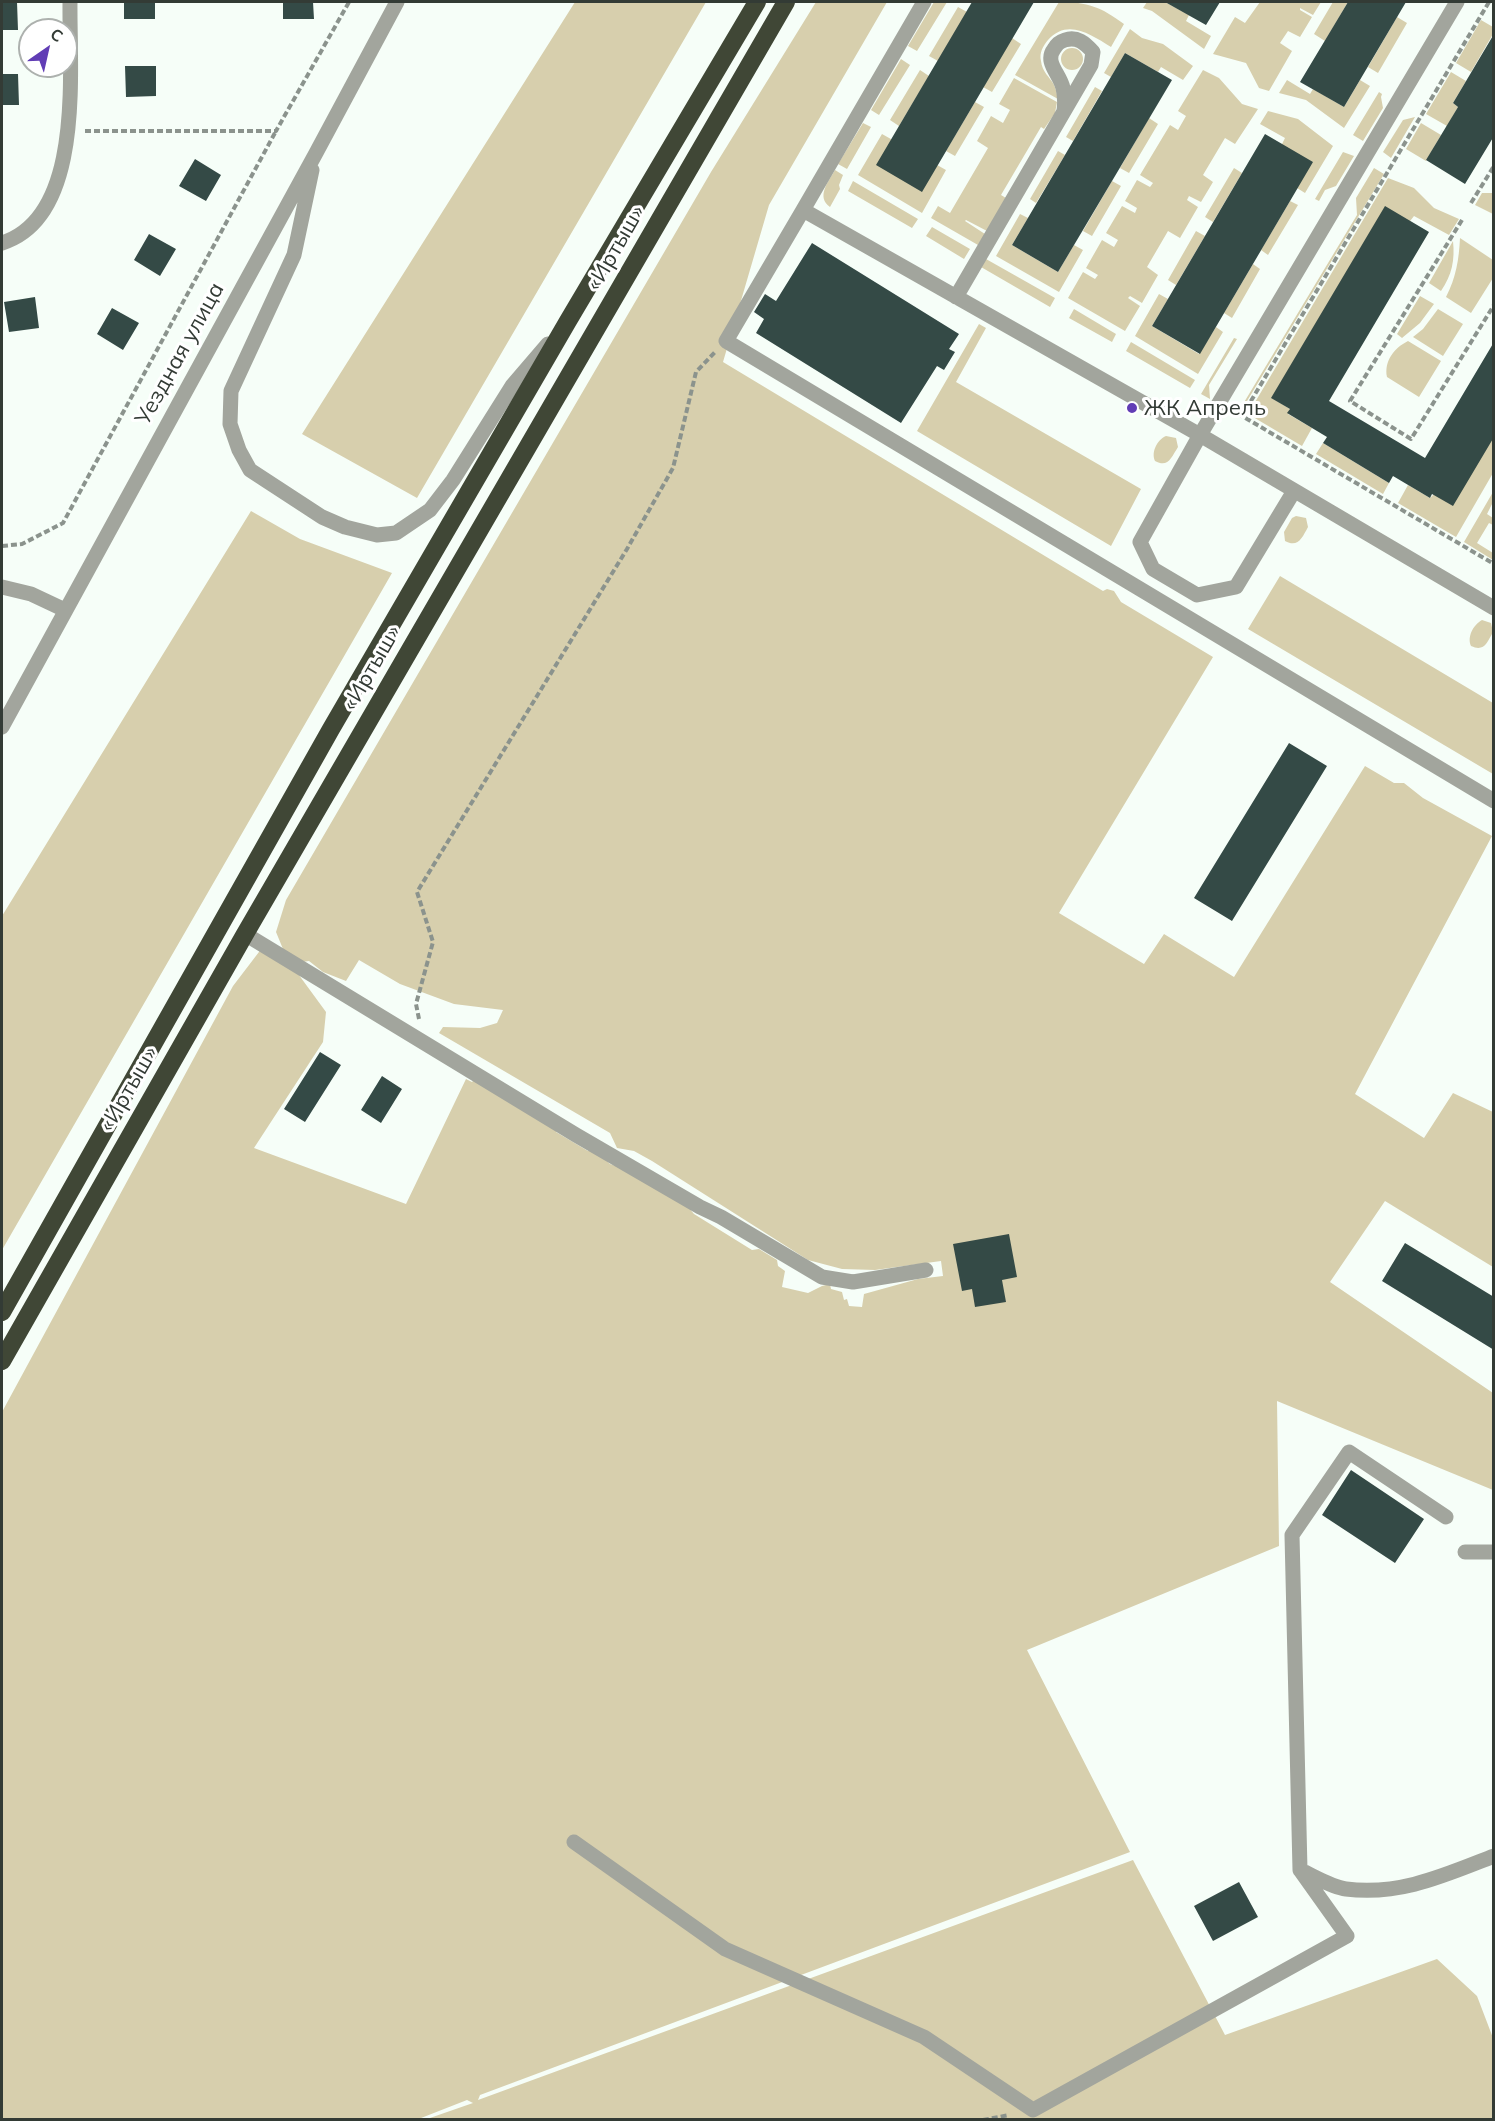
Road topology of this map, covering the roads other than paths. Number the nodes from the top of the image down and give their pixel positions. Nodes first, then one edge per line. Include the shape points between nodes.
1 (70, 2) edge
2 (396, 2) edge
3 (757, 2) edge
4 (786, 2) edge
5 (924, 2) edge
6 (1457, 2) edge
7 (1064, 111) dead end
8 (316, 153) junction
9 (803, 210) junction
10 (2, 243) edge
11 (956, 297) junction
12 (568, 321) junction
13 (1200, 435) junction
14 (1294, 491) junction
15 (2, 587) edge
16 (1494, 608) edge
17 (65, 610) junction
18 (2, 727) edge
19 (1494, 801) edge
20 (245, 934) junction
21 (926, 1270) dead end
22 (2, 1312) edge
23 (2, 1360) edge
24 (1446, 1517) dead end
25 (1466, 1552) dead end
26 (1494, 1552) edge
27 (574, 1842) dead end
28 (1494, 1856) edge
29 (1300, 1869) junction

1 - 10 street via 69,131 59,176 49,204 35,223
2 - 8 street, Уездная улица
3 - 12 highway, «Иртыш»
4 - 20 highway, «Иртыш»
5 - 9 street
6 - 13 street
7 - 11 street
8 - 12 street via 294,255 231,391 230,424 250,470 298,502 321,517 377,535 396,533 413,523 430,510 512,386
8 - 17 street, Уездная улица
9 - 11 street
9 - 19 street via 726,340
11 - 13 street
12 - 22 highway, «Иртыш»
13 - 14 street
13 - 14 street via 1140,542 1154,569 1197,595 1236,587
14 - 16 street
15 - 17 street via 30,594
17 - 18 street, Уездная улица
20 - 21 street via 576,1135 822,1277 853,1282
20 - 23 highway, «Иртыш»
24 - 29 street via 1349,1452 1292,1535
25 - 26 street
27 - 29 street via 725,1949 924,2037 1033,2110 1347,1936
28 - 29 street via 1420,1884 1383,1890 1344,1889

